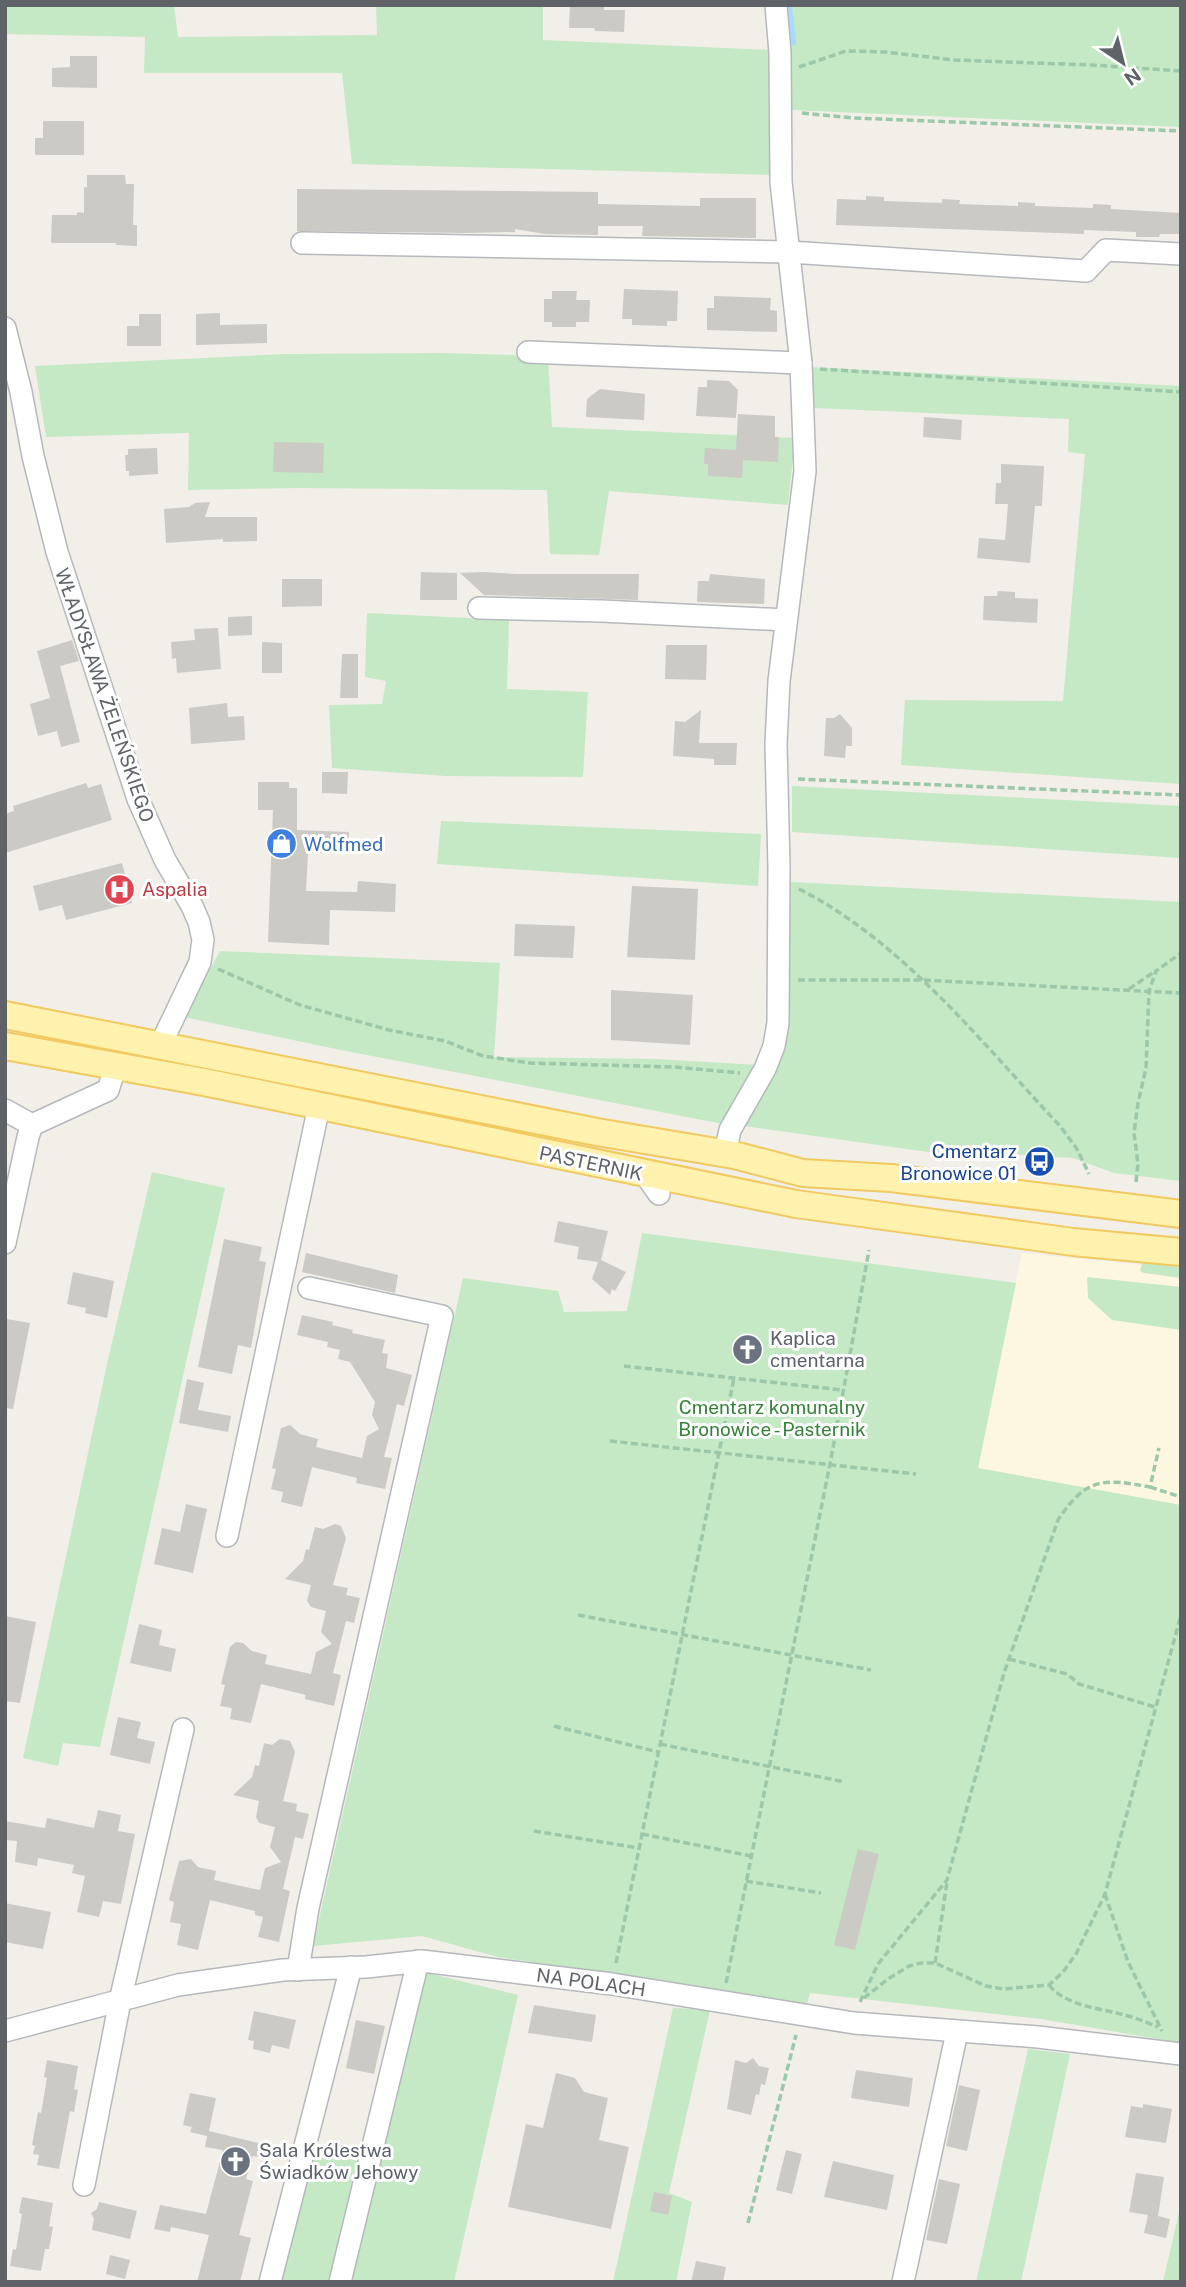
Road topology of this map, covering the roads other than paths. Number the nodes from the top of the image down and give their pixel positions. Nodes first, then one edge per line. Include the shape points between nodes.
1 (776, 5) edge
2 (302, 243) dead end
3 (789, 252) junction
4 (1181, 254) edge
5 (5, 328) edge
6 (528, 352) dead end
7 (801, 365) junction
8 (479, 608) dead end
9 (786, 620) junction
10 (5, 1015) edge
11 (5, 1046) edge
12 (160, 1046) junction
13 (116, 1065) junction
14 (319, 1106) junction
15 (5, 1110) edge
16 (32, 1125) junction
17 (725, 1154) junction
18 (1181, 1214) edge
19 (5, 1242) edge
20 (1181, 1252) edge
21 (309, 1288) dead end
22 (227, 1536) dead end
23 (184, 1729) dead end
24 (418, 1961) junction
25 (351, 1967) junction
26 (298, 1970) junction
27 (120, 2001) junction
28 (5, 2031) edge
29 (957, 2032) junction
30 (1177, 2054) edge
31 (84, 2185) dead end
32 (270, 2282) edge
33 (340, 2282) edge
34 (903, 2282) edge

1 - 3 street via 781,181
2 - 3 street
3 - 4 street via 1086,271 1107,250
3 - 7 street
5 - 12 street, WŁADYSŁAWA ŻELEŃSKIEGO via 57,552 138,799 200,922 200,962
6 - 7 street
7 - 9 street via 805,471
8 - 9 street
9 - 17 street via 776,744 778,1023 774,1046 730,1130
10 - 12 main road, PASTERNIK
11 - 13 main road, PASTERNIK
12 - 17 main road, PASTERNIK
13 - 14 main road, PASTERNIK
13 - 16 street via 108,1090
14 - 20 main road, PASTERNIK via 652,1184 1073,1242
14 - 22 street
15 - 16 street
16 - 19 street
17 - 18 main road, PASTERNIK via 803,1173 891,1178
21 - 26 street via 442,1316 307,1908
23 - 27 street
24 - 25 street, NA POLACH
24 - 29 street, NA POLACH via 612,1984 854,2023
24 - 33 street
25 - 26 street, NA POLACH
25 - 32 street
26 - 27 street, NA POLACH via 178,1985
27 - 28 street, NA POLACH
27 - 31 street
29 - 30 street, NA POLACH
29 - 34 street

